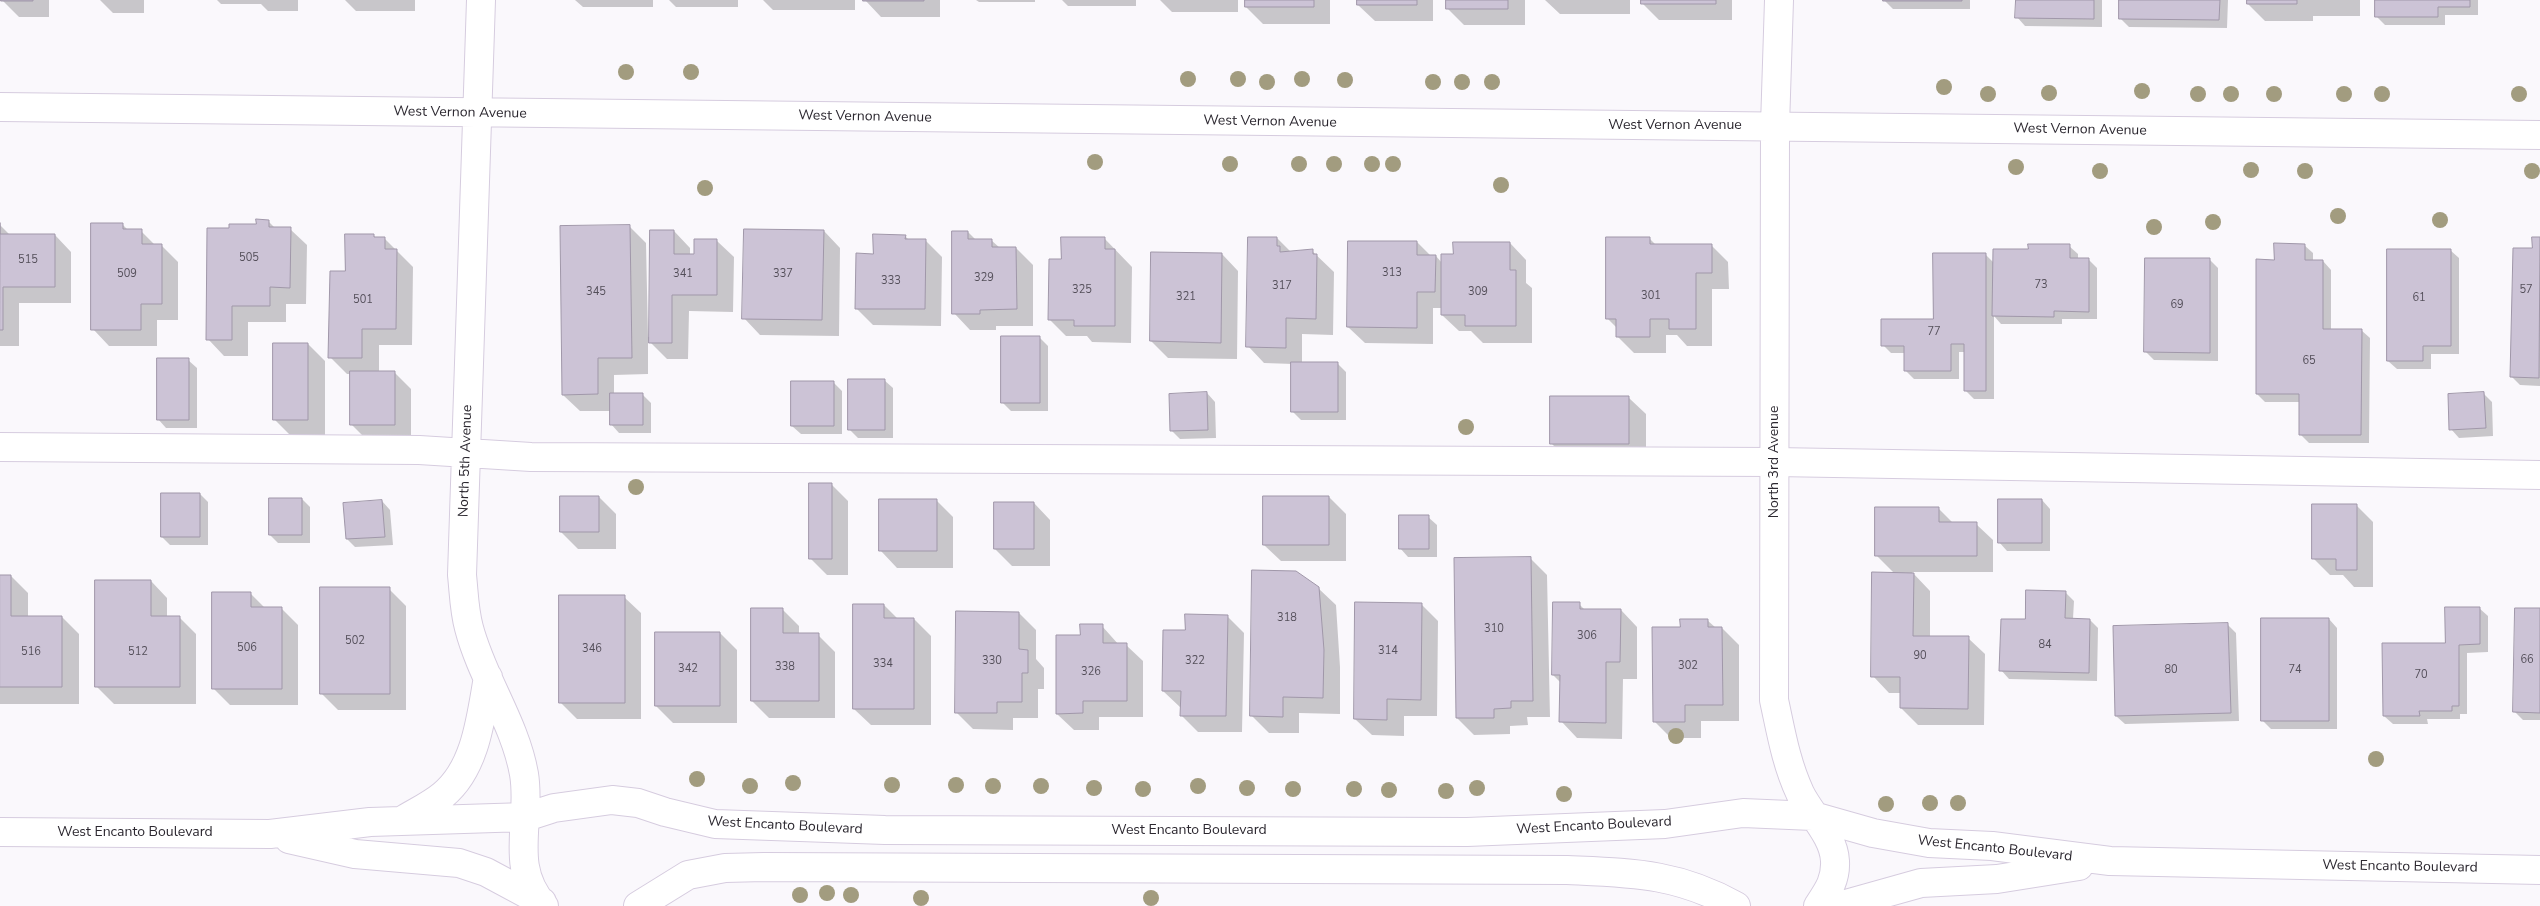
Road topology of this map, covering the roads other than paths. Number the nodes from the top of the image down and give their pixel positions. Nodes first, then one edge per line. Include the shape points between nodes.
1 (481, 0) edge
2 (1779, 0) edge
3 (0, 107) edge
4 (478, 113) junction
5 (1775, 126) junction
6 (2540, 134) edge
7 (0, 447) edge
8 (466, 452) junction
9 (1775, 462) junction
10 (2540, 475) edge
11 (488, 677) junction
12 (1813, 816) junction
13 (526, 817) junction
14 (401, 821) junction
15 (0, 832) edge
16 (270, 834) junction
17 (2110, 861) junction
18 (2540, 870) edge
19 (545, 905) edge
20 (638, 906) edge
21 (1736, 906) edge
22 (1818, 906) edge
23 (1839, 906) edge

1 - 4 street, North 5th Avenue
2 - 5 street, North 3rd Avenue
3 - 4 street, West Vernon Avenue
4 - 5 street, West Vernon Avenue
4 - 8 street, North 5th Avenue
5 - 6 street, West Vernon Avenue
5 - 9 street, North 3rd Avenue
7 - 8 street
8 - 9 street via 531,457
8 - 11 street, North 5th Avenue via 464,604 469,628
9 - 10 street
9 - 12 street, North 3rd Avenue via 1774,700 1786,761
11 - 13 street, North 5th Avenue via 508,723 523,771
11 - 14 street via 471,752 462,771 444,795
12 - 13 street, West Encanto Boulevard via 1743,813 1665,824 1467,832 885,830 715,824 638,802 612,800 554,808
12 - 17 street, West Encanto Boulevard via 1873,833 1929,843 1992,846
12 - 22 street, North 3rd Avenue via 1832,844 1835,860 1833,884
13 - 14 street, West Encanto Boulevard
13 - 19 street, North 5th Avenue via 524,870 529,886
14 - 16 street, West Encanto Boulevard
15 - 16 street, West Encanto Boulevard
16 - 19 street, West Encanto Boulevard via 355,854 459,863 486,872
17 - 18 street, West Encanto Boulevard
17 - 23 street, West Encanto Boulevard via 1997,879 1921,882
20 - 21 street via 688,875 725,868 764,867 1567,870 1636,873 1685,882

